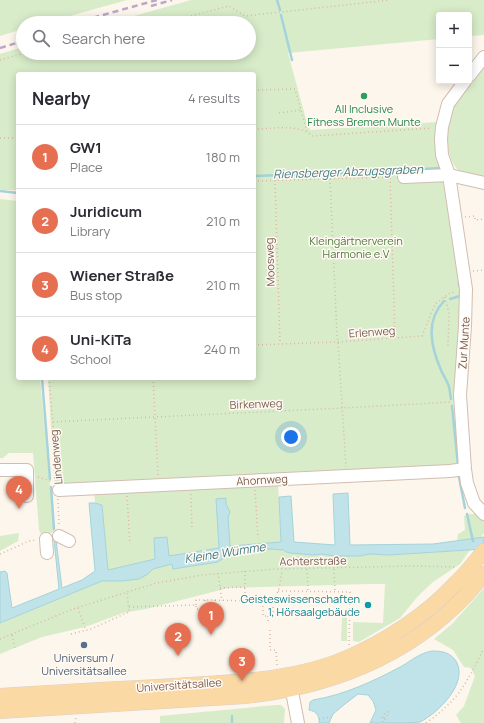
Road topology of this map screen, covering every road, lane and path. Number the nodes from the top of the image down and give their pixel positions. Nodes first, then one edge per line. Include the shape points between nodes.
1 (390, 0) edge
2 (191, 16) edge
3 (245, 16) edge
4 (245, 16) edge
5 (16, 56) edge
6 (484, 57) edge
7 (0, 60) edge
8 (472, 72) edge
9 (463, 84) edge
10 (256, 90) edge
11 (301, 110) junction
12 (279, 113) dead end
13 (442, 127) junction
14 (256, 129) edge
15 (307, 131) junction
16 (0, 138) edge
17 (16, 138) edge
18 (449, 175) junction
19 (404, 177) joint
20 (390, 178) junction
21 (330, 179) junction
22 (275, 180) junction
23 (256, 181) edge
24 (484, 183) edge
25 (456, 218) junction
26 (484, 219) edge
27 (466, 289) junction
28 (445, 297) junction
29 (395, 338) junction
30 (338, 342) junction
31 (280, 343) junction
32 (256, 345) edge
33 (448, 347) dead end
34 (49, 380) edge
35 (154, 380) edge
36 (460, 401) junction
37 (343, 409) junction
38 (155, 416) junction
39 (53, 422) junction
40 (465, 469) junction
41 (0, 470) edge
42 (27, 470) junction
43 (346, 475) junction
44 (255, 480) junction
45 (190, 483) junction
46 (158, 485) junction
47 (127, 486) junction
48 (59, 487) junction
49 (27, 496) dead end
50 (477, 509) edge
51 (192, 530) dead end
52 (64, 538) dead end
53 (258, 538) dead end
54 (46, 539) joint
55 (130, 544) dead end
56 (484, 551) edge
57 (47, 553) dead end
58 (0, 554) edge
59 (469, 568) junction
60 (282, 569) junction
61 (307, 569) junction
62 (334, 569) junction
63 (245, 571) junction
64 (218, 573) junction
65 (484, 574) edge
66 (245, 587) junction
67 (220, 588) junction
68 (278, 591) junction
69 (308, 591) junction
70 (127, 592) junction
71 (335, 592) junction
72 (205, 600) junction
73 (214, 600) junction
74 (222, 601) junction
75 (245, 601) junction
76 (263, 602) junction
77 (273, 602) junction
78 (196, 605) junction
79 (129, 607) junction
80 (78, 608) junction
81 (206, 609) junction
82 (268, 616) junction
83 (209, 619) junction
84 (268, 621) dead end
85 (209, 624) dead end
86 (86, 630) junction
87 (270, 630) dead end
88 (71, 634) dead end
89 (12, 635) junction
90 (0, 639) edge
91 (15, 648) dead end
92 (484, 648) edge
93 (348, 658) junction
94 (286, 681) junction
95 (0, 696) edge
96 (0, 711) edge
97 (76, 717) dead end
98 (331, 717) dead end
99 (381, 717) dead end
100 (319, 719) dead end
101 (379, 720) dead end
102 (383, 722) edge
103 (75, 723) edge
104 (298, 723) edge
105 (426, 723) edge

1 - 3 path
2 - 4 path via 229,6
5 - 7 path
6 - 8 street
9 - 13 street, Zur Munte via 448,104
10 - 11 path via 295,89
11 - 12 path
11 - 15 path
13 - 15 path via 313,136
13 - 18 street, Zur Munte via 442,155
14 - 15 path via 292,128
16 - 17 path
18 - 19 street
18 - 24 street
18 - 25 street, Zur Munte
19 - 20 path
20 - 21 path
20 - 29 path
21 - 22 path
21 - 30 path
22 - 23 path
22 - 31 path, Moosweg
25 - 26 path via 475,216 475,220
25 - 27 street, Zur Munte
27 - 28 path, Erlenweg
27 - 36 street, Zur Munte
28 - 29 path, Erlenweg via 435,304 422,336
28 - 33 path via 449,313
29 - 30 path, Erlenweg
30 - 31 path, Erlenweg
30 - 37 path
31 - 32 path, Erlenweg
34 - 39 path, Lindenweg
35 - 38 path
36 - 37 path, Birkenweg
36 - 40 street, Zur Munte
37 - 38 path, Birkenweg
37 - 43 path
38 - 39 path, Birkenweg
38 - 46 path
39 - 48 path, Lindenweg
40 - 43 street, Ahornweg
40 - 50 street, Zur Munte via 467,483
41 - 42 street
42 - 48 path
42 - 49 street
43 - 44 street, Ahornweg
44 - 45 street, Ahornweg
44 - 53 path
45 - 46 street, Ahornweg
45 - 51 path
46 - 47 street, Ahornweg
47 - 48 street, Ahornweg
47 - 55 path
48 - 52 path, Lindenweg via 57,494
54 - 57 street
54 - 58 path via 28,541
56 - 59 main road, Universitätsallee
59 - 62 path, Achterstraße via 413,566
59 - 93 main road, Universitätsallee via 454,586 404,627
60 - 61 path, Achterstraße
60 - 63 path, Achterstraße
60 - 68 path
61 - 62 path, Achterstraße
61 - 69 path
62 - 71 path
63 - 64 path, Achterstraße
63 - 66 path
64 - 67 path
64 - 70 path, Achterstraße via 157,583
65 - 94 main road, Universitätsallee via 442,617 384,657 318,683
66 - 67 path
66 - 75 path
67 - 74 path
68 - 69 path
68 - 77 path
69 - 71 path
70 - 79 path
70 - 80 path, Achterstraße
71 - 93 path via 350,592
72 - 73 path
72 - 78 path via 196,600
72 - 81 path
73 - 74 path
73 - 83 path via 214,618
74 - 75 path
75 - 76 path
76 - 77 path
76 - 82 path via 263,616
77 - 82 path via 273,616
78 - 79 path
78 - 81 path via 196,609
79 - 86 path via 129,612
80 - 86 path
80 - 89 path, Achterstraße
81 - 83 path via 206,619
82 - 84 path
83 - 85 path
86 - 88 path
87 - 94 path via 270,650 276,650
89 - 90 path, Achterstraße
89 - 91 path
92 - 105 path via 461,690 444,710
93 - 94 main road, Universitätsallee
94 - 95 main road, Universitätsallee
94 - 96 main road, Universitätsallee via 245,696
94 - 104 street
97 - 103 path
98 - 100 path
99 - 102 path via 385,719 388,712 385,711 384,716
101 - 102 path

